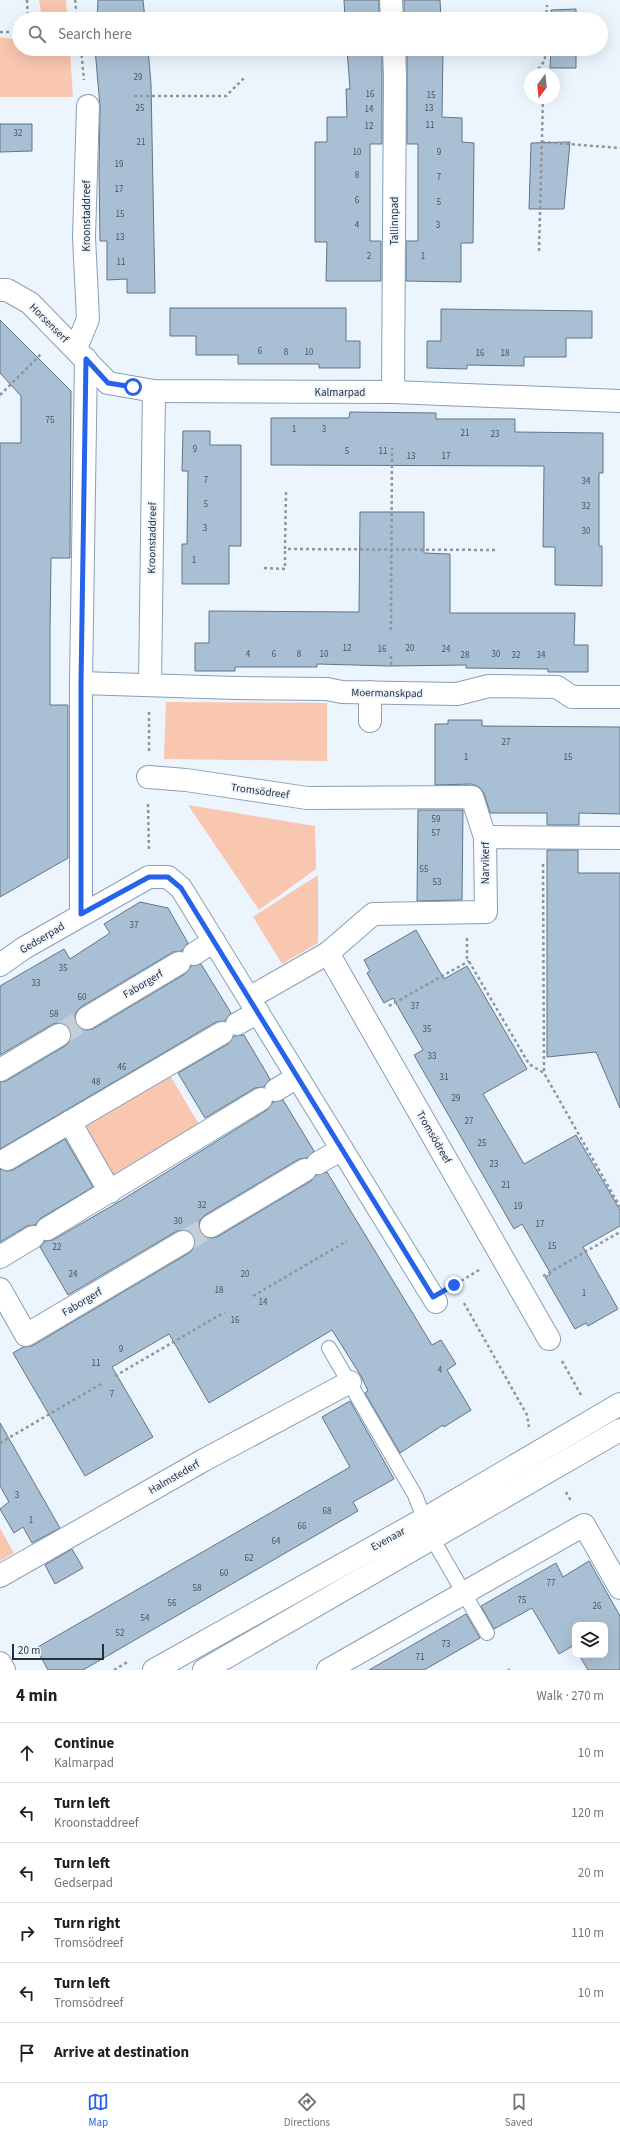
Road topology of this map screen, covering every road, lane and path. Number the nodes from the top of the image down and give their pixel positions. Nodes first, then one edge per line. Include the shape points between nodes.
1 (27, 0) edge
2 (75, 0) edge
3 (391, 0) edge
4 (547, 5) dead end
5 (28, 12) edge
6 (76, 12) edge
7 (392, 12) edge
8 (546, 12) edge
9 (0, 32) edge
10 (12, 32) edge
11 (394, 56) edge
12 (545, 56) edge
13 (539, 68) edge
14 (245, 77) dead end
15 (134, 96) dead end
16 (543, 104) edge
17 (88, 106) dead end
18 (542, 142) junction
19 (620, 148) edge
20 (539, 251) dead end
21 (0, 290) edge
22 (74, 347) junction
23 (154, 391) junction
24 (393, 392) junction
25 (0, 395) edge
26 (620, 401) edge
27 (392, 448) dead end
28 (286, 492) dead end
29 (285, 549) junction
30 (392, 550) junction
31 (498, 550) dead end
32 (264, 568) dead end
33 (391, 630) dead end
34 (81, 683) junction
35 (150, 685) junction
36 (370, 692) junction
37 (620, 697) edge
38 (370, 721) dead end
39 (148, 777) dead end
40 (485, 836) junction
41 (543, 838) junction
42 (620, 838) edge
43 (467, 912) junction
44 (81, 914) junction
45 (214, 941) junction
46 (328, 953) junction
47 (469, 961) junction
48 (0, 965) edge
49 (253, 1005) junction
50 (87, 1018) tunnel mouth
51 (366, 1019) junction
52 (59, 1035) tunnel mouth
53 (0, 1070) edge
54 (544, 1074) junction
55 (297, 1077) junction
56 (70, 1122) junction
57 (342, 1149) junction
58 (7, 1159) dead end
59 (110, 1192) junction
60 (620, 1207) edge
61 (211, 1226) tunnel mouth
62 (620, 1232) edge
63 (347, 1240) dead end
64 (183, 1242) tunnel mouth
65 (0, 1257) edge
66 (520, 1288) junction
67 (0, 1289) edge
68 (457, 1291) dead end
69 (253, 1296) dead end
70 (461, 1298) dead end
71 (434, 1300) joint
72 (225, 1312) dead end
73 (549, 1339) joint
74 (329, 1348) dead end
75 (115, 1376) dead end
76 (350, 1382) junction
77 (101, 1384) dead end
78 (585, 1400) dead end
79 (620, 1404) edge
80 (620, 1430) edge
81 (530, 1432) dead end
82 (0, 1443) edge
83 (428, 1529) junction
84 (0, 1576) edge
85 (620, 1588) edge
86 (464, 1593) junction
87 (488, 1633) dead end
88 (0, 1663) edge
89 (338, 1668) edge
90 (4, 1670) edge
91 (154, 1670) edge
92 (204, 1670) edge

1 - 5 path
2 - 6 path
3 - 7 street
4 - 8 path
9 - 10 path
11 - 24 street, Tallinnpad
12 - 13 path
14 - 15 path via 226,96
16 - 18 path
17 - 22 street, Kroonstaddreef via 84,237 88,318
18 - 19 path
18 - 20 path
21 - 22 street, Horsenserf via 7,290 30,302
22 - 23 street, Kalmarpad via 108,383
22 - 25 path
22 - 34 street, Kroonstaddreef
23 - 24 street, Kalmarpad
23 - 35 street, Kroonstaddreef
24 - 26 street, Kalmarpad
27 - 30 path
28 - 29 path
29 - 30 path
29 - 32 path via 285,569
30 - 31 path
30 - 33 path
34 - 35 street, Moermanskpad
34 - 44 street, Kroonstaddreef
35 - 36 street, Moermanskpad
36 - 37 street, Moermanskpad via 457,694 489,686 557,687 572,697
36 - 38 street
39 - 40 street, Tromsödreef via 186,780 306,798 472,798
40 - 41 street, Narvikerf
40 - 43 street, Narvikerf via 486,912
41 - 42 street, Narvikerf
41 - 54 path
43 - 46 street, Narvikerf via 373,914
43 - 47 path
44 - 45 street, Gedserpad via 149,877 168,877 181,888
44 - 48 street, Gedserpad
45 - 49 street
45 - 50 street, Faborgerf
46 - 49 street
46 - 51 street, Tromsödreef
47 - 51 path
47 - 54 path via 529,1064
49 - 55 street
49 - 56 street via 229,1029
51 - 66 street, Tromsödreef
52 - 53 street
54 - 60 path
55 - 57 street
55 - 59 street
56 - 58 street
56 - 59 street
57 - 61 street
57 - 71 street
59 - 65 street
62 - 66 path
63 - 69 path
64 - 67 street, Faborgerf via 26,1335
66 - 73 street, Tromsödreef
68 - 71 path via 454,1285
70 - 81 path via 527,1415
72 - 75 path
73 - 78 path
74 - 76 lane
76 - 83 lane via 415,1495
76 - 84 street, Halmstederf via 204,1460
77 - 82 path
79 - 83 street, Evenaar
80 - 83 street, Evenaar
83 - 86 lane
83 - 91 street, Evenaar
83 - 92 street, Evenaar
85 - 86 street via 584,1525
86 - 87 lane
86 - 89 street
88 - 90 street

